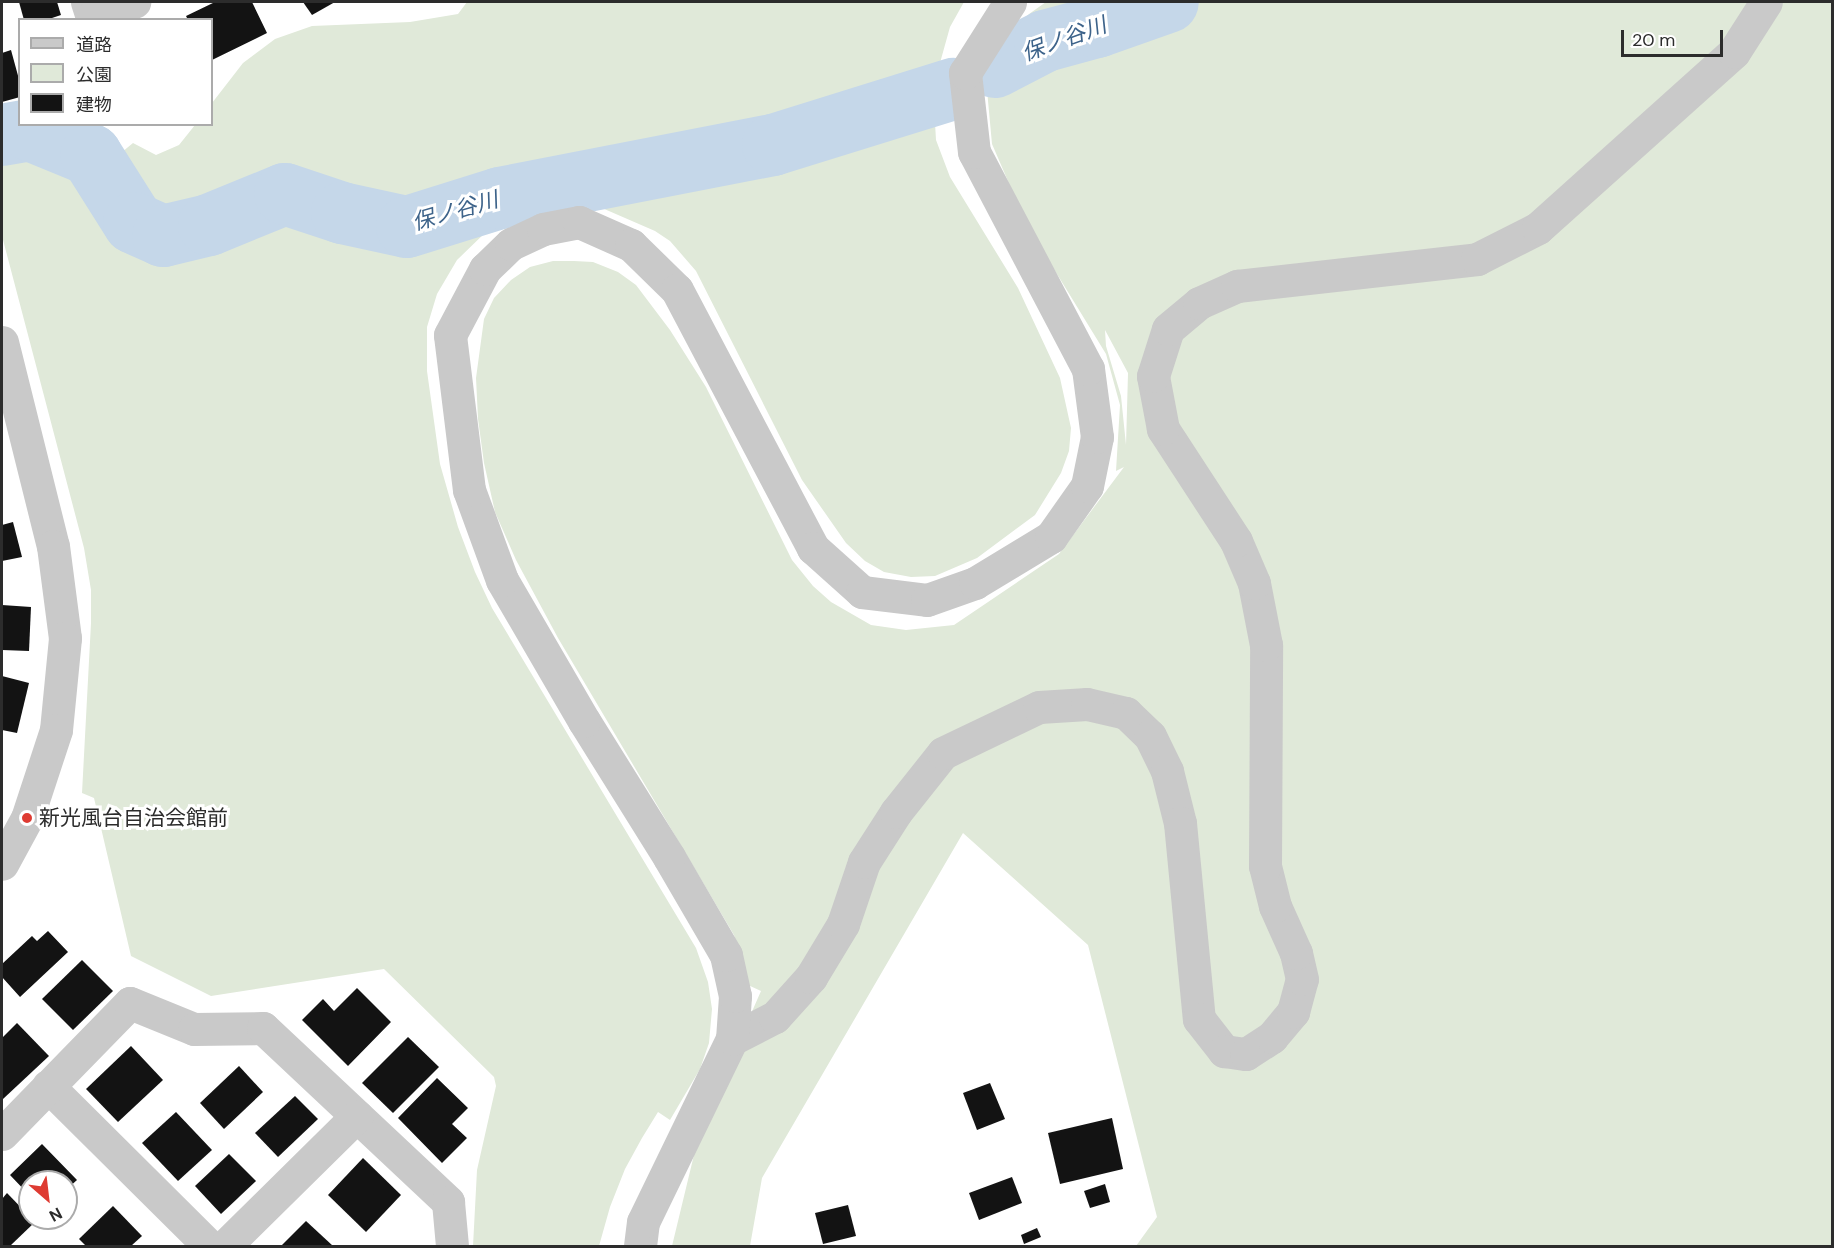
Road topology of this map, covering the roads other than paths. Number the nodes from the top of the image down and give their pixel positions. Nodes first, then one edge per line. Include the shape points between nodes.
1 (87, 2) edge
2 (134, 2) edge
3 (1010, 2) edge
4 (1766, 2) edge
5 (2, 342) edge
6 (2, 864) edge
7 (732, 1039) junction
8 (48, 1086) junction
9 (357, 1116) junction
10 (2, 1134) edge
11 (209, 1246) edge
12 (225, 1246) edge
13 (452, 1246) edge
14 (640, 1246) edge

1 - 2 street via 92,18
3 - 7 street via 965,73 974,152 1088,369 1097,437 1087,486 1051,537 975,583 927,600 862,592 813,548 676,290 631,245 579,222 543,228 511,244 484,269 450,335 469,490 502,580 726,955 735,996
4 - 7 street via 1734,52 1538,228 1477,259 1237,286 1199,303 1168,329 1153,376 1163,429 1236,541 1254,583 1266,645 1265,866 1302,979 1293,1012 1272,1037 1246,1054 1224,1051 1199,1019 1180,823 1167,771 1150,736 1126,713 1087,704 1039,707 943,753 896,812 864,862 843,924 811,976 775,1017
5 - 6 street via 53,546 64,638 56,730 27,818
7 - 14 street via 643,1222
8 - 9 street via 130,1003 194,1029 263,1028
8 - 10 street
8 - 11 street
9 - 12 street
9 - 13 street via 448,1202

